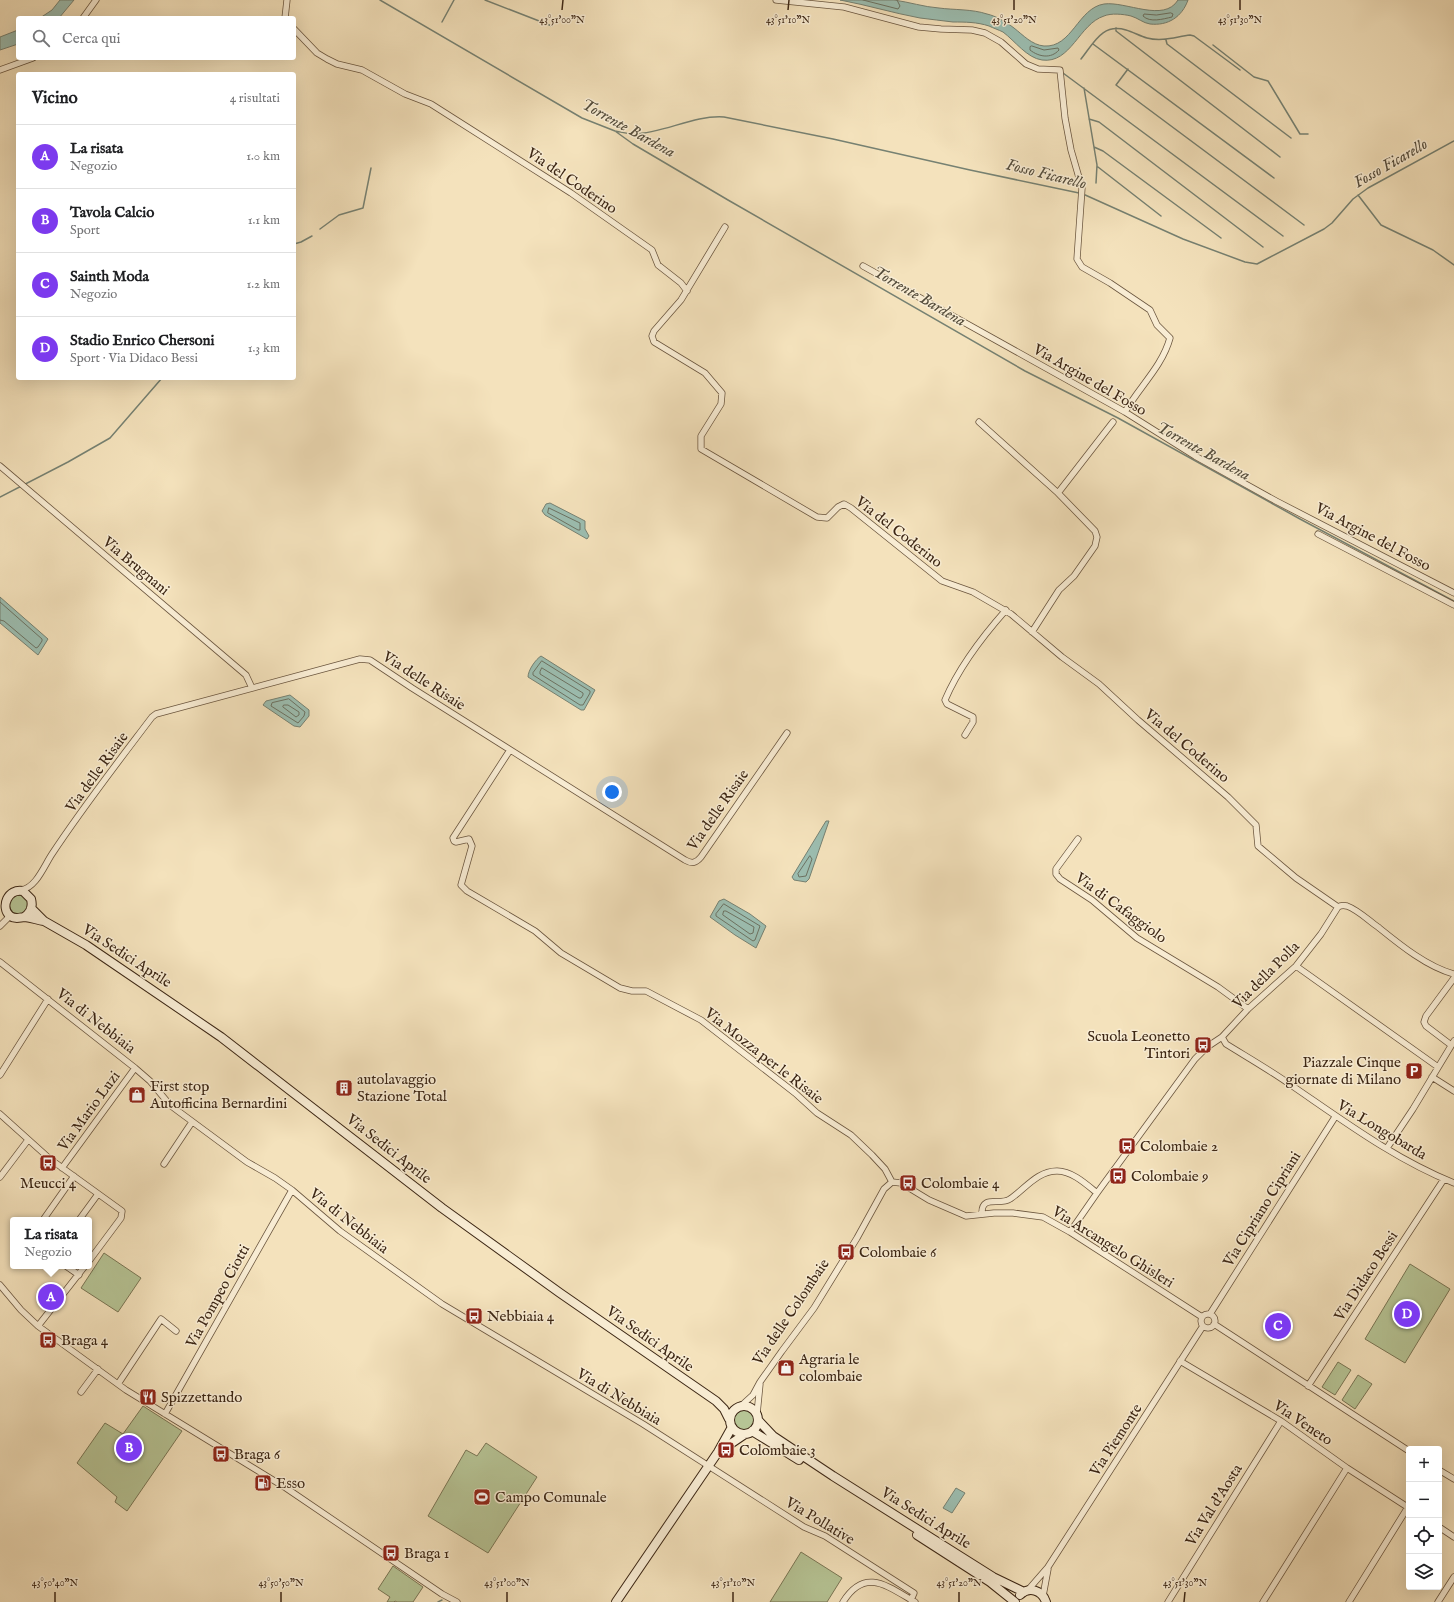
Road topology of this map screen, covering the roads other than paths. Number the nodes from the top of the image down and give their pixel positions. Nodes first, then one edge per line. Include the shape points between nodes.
1 (96, 0) edge
2 (287, 0) edge
3 (776, 0) edge
4 (84, 16) edge
5 (285, 16) edge
6 (296, 31) edge
7 (28, 60) edge
8 (0, 70) edge
9 (725, 227) dead end
10 (863, 266) dead end
11 (687, 291) junction
12 (1125, 412) junction
13 (979, 422) dead end
14 (1113, 422) dead end
15 (0, 466) edge
16 (1058, 493) junction
17 (1318, 534) dead end
18 (1454, 593) edge
19 (1454, 605) edge
20 (1006, 610) junction
21 (1032, 632) junction
22 (252, 688) junction
23 (787, 733) dead end
24 (965, 735) dead end
25 (510, 750) junction
26 (1078, 839) dead end
27 (34, 882) junction
28 (18, 890) junction
29 (29, 896) junction
30 (5, 902) edge
31 (1338, 907) junction
32 (31, 908) junction
33 (24, 917) junction
34 (44, 921) junction
35 (1, 924) edge
36 (0, 962) edge
37 (1296, 966) junction
38 (1454, 974) edge
39 (1454, 978) edge
40 (48, 999) junction
41 (1248, 1009) junction
42 (1222, 1037) junction
43 (1452, 1043) edge
44 (1438, 1067) junction
45 (135, 1068) junction
46 (0, 1075) edge
47 (1432, 1077) junction
48 (1454, 1091) edge
49 (0, 1114) edge
50 (1335, 1117) junction
51 (192, 1122) junction
52 (28, 1140) junction
53 (1387, 1148) junction
54 (164, 1164) dead end
55 (62, 1168) junction
56 (74, 1176) junction
57 (0, 1177) edge
58 (1444, 1179) junction
59 (892, 1182) junction
60 (1454, 1183) edge
61 (292, 1190) junction
62 (1097, 1192) junction
63 (98, 1194) junction
64 (982, 1214) junction
65 (44, 1217) edge
66 (81, 1217) edge
67 (1070, 1232) junction
68 (92, 1257) edge
69 (70, 1269) edge
70 (83, 1269) edge
71 (79, 1275) junction
72 (0, 1285) edge
73 (1210, 1314) junction
74 (1202, 1317) junction
75 (1214, 1324) junction
76 (38, 1326) junction
77 (1203, 1326) junction
78 (176, 1331) dead end
79 (1180, 1361) junction
80 (98, 1369) junction
81 (760, 1382) junction
82 (118, 1384) junction
83 (1308, 1386) junction
84 (81, 1392) dead end
85 (716, 1401) junction
86 (740, 1406) junction
87 (165, 1414) junction
88 (758, 1417) junction
89 (729, 1419) junction
90 (1281, 1421) junction
91 (732, 1428) junction
92 (748, 1433) junction
93 (1406, 1448) edge
94 (718, 1452) junction
95 (708, 1466) junction
96 (1347, 1468) junction
97 (1442, 1472) edge
98 (1454, 1479) edge
99 (1406, 1506) edge
100 (1406, 1513) edge
101 (1442, 1529) edge
102 (1454, 1537) edge
103 (1048, 1567) junction
104 (1454, 1577) edge
105 (1026, 1591) junction
106 (1044, 1599) edge
107 (913, 1601) edge
108 (457, 1602) edge
109 (616, 1602) edge
110 (843, 1602) edge
111 (1016, 1602) edge
112 (1168, 1602) edge
113 (1263, 1602) edge
114 (1349, 1602) edge
115 (1438, 1602) edge

1 - 4 street
2 - 5 street
3 - 12 street via 844,7 919,27 985,33 1001,42 1026,64 1038,69 1060,70 1065,118 1083,198 1077,259 1082,267 1150,310 1157,325 1170,338 1168,347
6 - 11 street, Via del Coderino via 317,53 327,59 362,70 405,94 431,104 571,193 646,244 652,250 658,265
7 - 8 street
9 - 11 street
10 - 12 street, Via Argine del Fosso
11 - 20 street, Via del Coderino via 652,336 654,342 705,373 722,393 721,404 701,436 700,446 703,452 817,517 827,518 844,504 852,508 942,580 973,592
12 - 18 street, Via Argine del Fosso via 1262,493
13 - 16 street
14 - 16 street
15 - 22 street, Via Brugnani via 246,675
16 - 21 street via 1095,531 1097,537 1077,573 1059,590
17 - 19 street
20 - 21 street, Via del Coderino
20 - 24 street via 967,660 946,700 947,704 973,717 973,722
21 - 31 street, Via del Coderino via 1098,684 1228,797 1256,825 1258,846 1296,878
22 - 25 street, Via delle Risaie via 360,659 370,660
22 - 27 street, Via delle Risaie via 152,717
23 - 25 street, Via delle Risaie via 701,857 692,863
25 - 59 street, Via Mozza per le Risaie via 453,838 456,842 469,839 472,846 461,885 535,931 561,953 620,988 646,991 701,1020 851,1136 885,1169
26 - 41 street, Via di Cafaggiolo via 1058,866 1056,872 1060,878 1092,900 1137,938 1218,987
27 - 28 street via 27,889
27 - 29 street, Via delle Risaie
28 - 29 main road
28 - 30 main road
29 - 32 main road
30 - 33 main road, Via Sedici Aprile via 17,918
30 - 35 street
31 - 37 street, Via della Polla
31 - 38 street via 1347,906 1402,946 1431,964
32 - 33 main road
32 - 34 main road, Via Sedici Aprile
33 - 34 main road, Via Sedici Aprile
34 - 85 main road, Via Sedici Aprile via 86,945 221,1037 442,1208
36 - 40 street, Via di Nebbiaia
37 - 41 street, Via della Polla
37 - 44 street
39 - 43 street via 1424,1022
40 - 45 street, Via di Nebbiaia
40 - 46 street
41 - 42 street, Via della Polla
42 - 50 street, Via Longobarda via 1226,1044
42 - 62 street via 1207,1047 1196,1059
43 - 44 street
44 - 47 street
45 - 51 street, Via di Nebbiaia via 170,1105
45 - 55 street, Via Mario Luzi
47 - 48 street
47 - 53 street
49 - 52 street
50 - 53 street, Via Longobarda
50 - 73 street, Via Cipriano Cipriani
51 - 54 street
51 - 61 street, Via di Nebbiaia via 247,1162
52 - 55 street
52 - 57 street
53 - 58 street, Via Longobarda
55 - 56 street
56 - 63 street
56 - 65 street
58 - 60 street, Via Longobarda
58 - 83 street, Via Didaco Bessi
59 - 64 street via 901,1183 928,1200 960,1215 973,1217
59 - 81 street, Via delle Colombaie via 884,1189 814,1308
61 - 87 street, Via Pompeo Ciotti
61 - 95 street, Via di Nebbiaia via 357,1244 442,1304 643,1424
62 - 64 street via 1070,1174 1048,1172 1032,1180 1007,1201 984,1204
62 - 67 street
63 - 66 street
63 - 68 street via 122,1213
64 - 67 street, Via Arcangelo Ghisleri via 1013,1213 1043,1217
67 - 74 street, Via Arcangelo Ghisleri
69 - 71 street
70 - 71 street
71 - 76 street
72 - 76 street
73 - 74 street
73 - 75 street via 1214,1318
74 - 77 street
75 - 77 street via 1209,1327
75 - 83 street
76 - 80 street
77 - 79 street, Via Piemonte
78 - 82 street via 161,1319
79 - 90 street, Via Veneto
79 - 103 street, Via Piemonte
80 - 82 street
80 - 84 street
81 - 86 street, Via delle Colombaie via 753,1395
81 - 88 street, Via delle Colombaie
82 - 87 street
83 - 93 street
85 - 86 main road, Via Sedici Aprile
85 - 89 main road
86 - 88 main road, Via Sedici Aprile via 751,1407
86 - 89 main road via 731,1413
87 - 108 street via 286,1488
88 - 92 main road via 756,1427
88 - 105 main road, Via Sedici Aprile via 773,1436 833,1476 993,1577
89 - 91 main road
90 - 96 street, Via Veneto
90 - 112 street, Via Val d'Aosta
91 - 92 main road, Via Sedici Aprile via 737,1433
91 - 94 main road
92 - 94 main road
92 - 111 main road, Via Sedici Aprile via 990,1582
94 - 95 main road
95 - 107 street, Via Pollative via 914,1593
95 - 109 main road
96 - 99 street, Via Veneto
96 - 113 street
97 - 98 street
100 - 114 street
101 - 102 street
103 - 105 street, Via Piemonte
103 - 106 street, Via Piemonte
104 - 115 street
105 - 106 main road, Via Sedici Aprile via 1036,1591
105 - 111 main road, Via Sedici Aprile
107 - 110 street, Via Pollative via 887,1586 865,1582 851,1591

